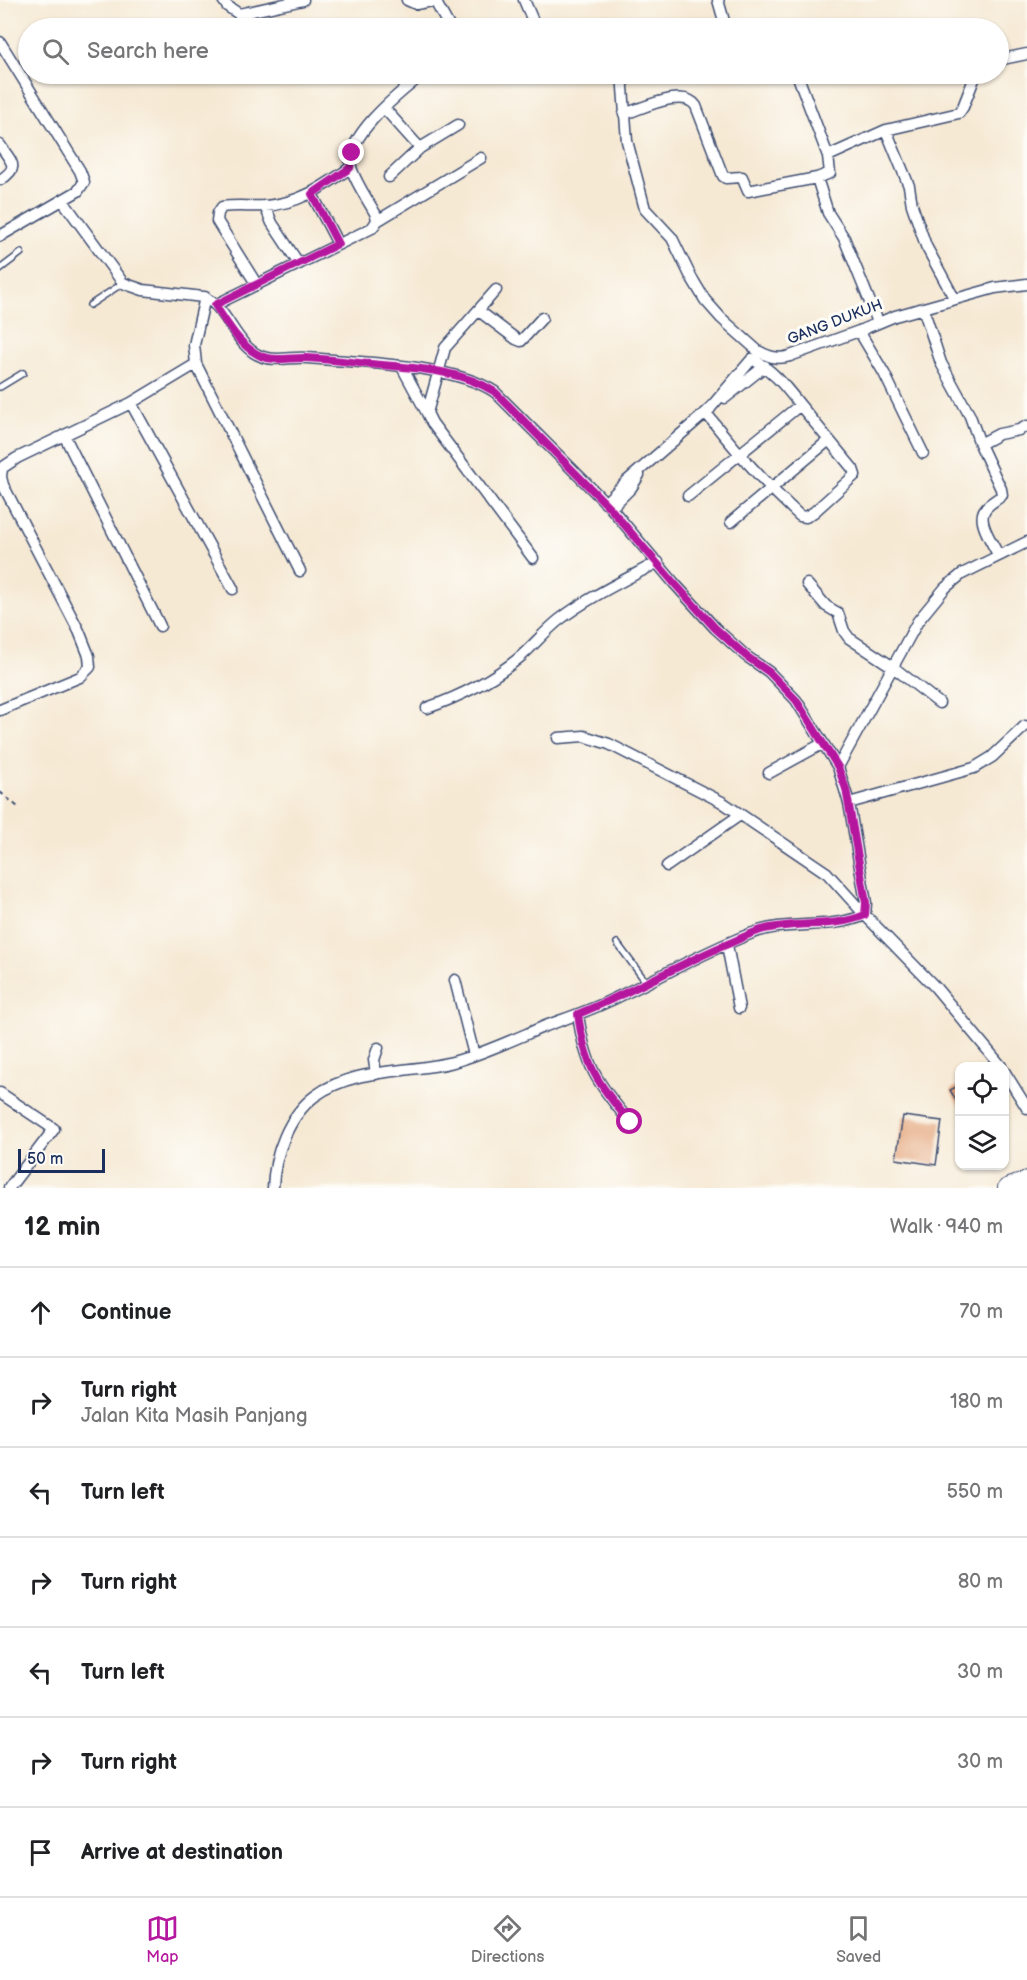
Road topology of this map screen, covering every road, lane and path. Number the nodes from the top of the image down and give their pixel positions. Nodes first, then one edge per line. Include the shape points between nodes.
1 (223, 0) edge
2 (303, 0) edge
3 (407, 0) edge
4 (524, 0) edge
5 (718, 0) edge
6 (436, 1) edge
7 (445, 18) edge
8 (532, 18) edge
9 (723, 18) edge
10 (0, 42) edge
11 (1027, 54) edge
12 (1009, 58) edge
13 (18, 71) edge
14 (26, 84) edge
15 (412, 84) edge
16 (622, 84) edge
17 (801, 84) edge
18 (972, 84) edge
19 (384, 108) junction
20 (624, 114) junction
21 (458, 124) dead end
22 (886, 130) junction
23 (0, 145) edge
24 (420, 148) junction
25 (828, 156) junction
26 (481, 158) dead end
27 (350, 168) junction
28 (389, 177) dead end
29 (817, 178) junction
30 (0, 180) edge
31 (312, 194) junction
32 (63, 201) junction
33 (265, 206) junction
34 (377, 221) junction
35 (0, 236) edge
36 (338, 244) junction
37 (21, 253) dead end
38 (299, 264) junction
39 (0, 268) edge
40 (123, 283) junction
41 (1027, 284) edge
42 (257, 285) junction
43 (496, 290) dead end
44 (205, 297) junction
45 (954, 298) junction
46 (90, 305) dead end
47 (215, 305) junction
48 (923, 308) junction
49 (478, 311) junction
50 (542, 318) dead end
51 (878, 322) junction
52 (859, 332) junction
53 (196, 364) junction
54 (402, 367) junction
55 (439, 372) junction
56 (23, 373) dead end
57 (0, 387) edge
58 (130, 403) junction
59 (800, 405) junction
60 (427, 413) junction
61 (706, 413) junction
62 (1027, 426) edge
63 (64, 435) junction
64 (829, 440) junction
65 (980, 444) junction
66 (923, 453) dead end
67 (738, 454) junction
68 (770, 489) junction
69 (688, 496) dead end
70 (608, 505) junction
71 (732, 522) dead end
72 (1027, 542) edge
73 (998, 555) junction
74 (533, 558) dead end
75 (658, 562) junction
76 (300, 571) dead end
77 (807, 584) dead end
78 (233, 589) dead end
79 (160, 626) dead end
80 (892, 667) junction
81 (939, 704) dead end
82 (427, 708) dead end
83 (0, 710) edge
84 (1025, 726) dead end
85 (558, 738) dead end
86 (822, 744) junction
87 (838, 767) junction
88 (769, 773) dead end
89 (0, 792) edge
90 (849, 803) junction
91 (18, 807) dead end
92 (740, 815) junction
93 (668, 866) dead end
94 (865, 915) junction
95 (617, 943) dead end
96 (727, 945) junction
97 (455, 980) dead end
98 (646, 982) junction
99 (739, 1008) dead end
100 (578, 1014) junction
101 (378, 1048) dead end
102 (474, 1055) junction
103 (998, 1062) edge
104 (376, 1074) junction
105 (1009, 1078) edge
106 (1, 1095) edge
107 (1027, 1108) edge
108 (630, 1122) dead end
109 (1027, 1181) edge
110 (9, 1188) edge
111 (273, 1188) edge
112 (1007, 1188) edge

1 - 2 street via 239,14
3 - 6 street via 416,4
4 - 8 street
5 - 9 street
6 - 7 street
10 - 13 street
11 - 12 street
14 - 32 street via 82,175 82,187
15 - 19 street
16 - 20 street, GANG DUKUH
17 - 25 street
18 - 22 street via 959,113
19 - 24 street
19 - 27 street via 364,127
20 - 29 street via 684,97 695,103 723,177 742,177 748,191
20 - 52 street, GANG DUKUH via 629,151 645,209 672,238 700,291 721,318 758,351 781,359
21 - 24 street
22 - 25 street
22 - 45 street via 909,186 926,246
23 - 30 street via 13,169
24 - 28 street
25 - 29 street via 831,171
26 - 34 street
27 - 31 street
27 - 34 street
29 - 51 street via 828,213 844,238
31 - 33 street
31 - 36 street
32 - 35 street
32 - 40 street
33 - 38 street
33 - 42 street via 222,207 217,221
34 - 36 street via 372,228
36 - 38 street
37 - 39 lane
38 - 42 street
40 - 44 street via 143,290
40 - 46 lane
41 - 45 street, GANG DUKUH
42 - 47 street
43 - 49 street
44 - 47 street
44 - 53 street via 194,345
45 - 48 street, GANG DUKUH
47 - 54 street via 244,344 266,358
48 - 51 street, GANG DUKUH
48 - 65 street via 941,363 970,416
49 - 50 street via 521,340
49 - 55 street via 445,348
51 - 52 street, GANG DUKUH
52 - 66 street
53 - 58 street
53 - 76 street
54 - 55 street
54 - 60 street
55 - 60 street
55 - 70 street via 484,384 495,392
56 - 57 lane
58 - 63 street
58 - 78 street
59 - 61 street via 780,379 752,359
59 - 64 street
59 - 67 street
60 - 74 street
61 - 67 street
61 - 70 street via 627,481
62 - 65 street
63 - 79 street
63 - 83 street via 4,465 1,477 79,631 90,667 80,677
64 - 68 street
64 - 68 street via 855,475 814,512 806,518 800,516
65 - 73 street via 1002,492 982,516
67 - 68 street
67 - 69 street
68 - 71 street
70 - 75 street
72 - 73 street
73 - 80 street via 945,588 918,621
75 - 82 street via 558,621 495,677 465,694
75 - 86 street via 715,628 796,700
77 - 80 street via 838,614 846,635
80 - 81 street
80 - 87 street
84 - 90 street via 974,768
85 - 92 street via 584,736 609,744
86 - 87 street
86 - 88 street
87 - 90 street
89 - 91 path
90 - 94 street
92 - 93 street
92 - 94 street via 827,873
94 - 96 street via 834,924 780,926
94 - 103 street via 936,988
95 - 98 lane
96 - 98 street
96 - 99 street
97 - 102 street
98 - 100 street
100 - 102 street
100 - 108 street via 587,1060 604,1090
101 - 104 street via 374,1060
102 - 104 street via 447,1064
104 - 111 street via 328,1088 309,1101 277,1156
105 - 107 street
106 - 110 street via 54,1129
109 - 112 highway

